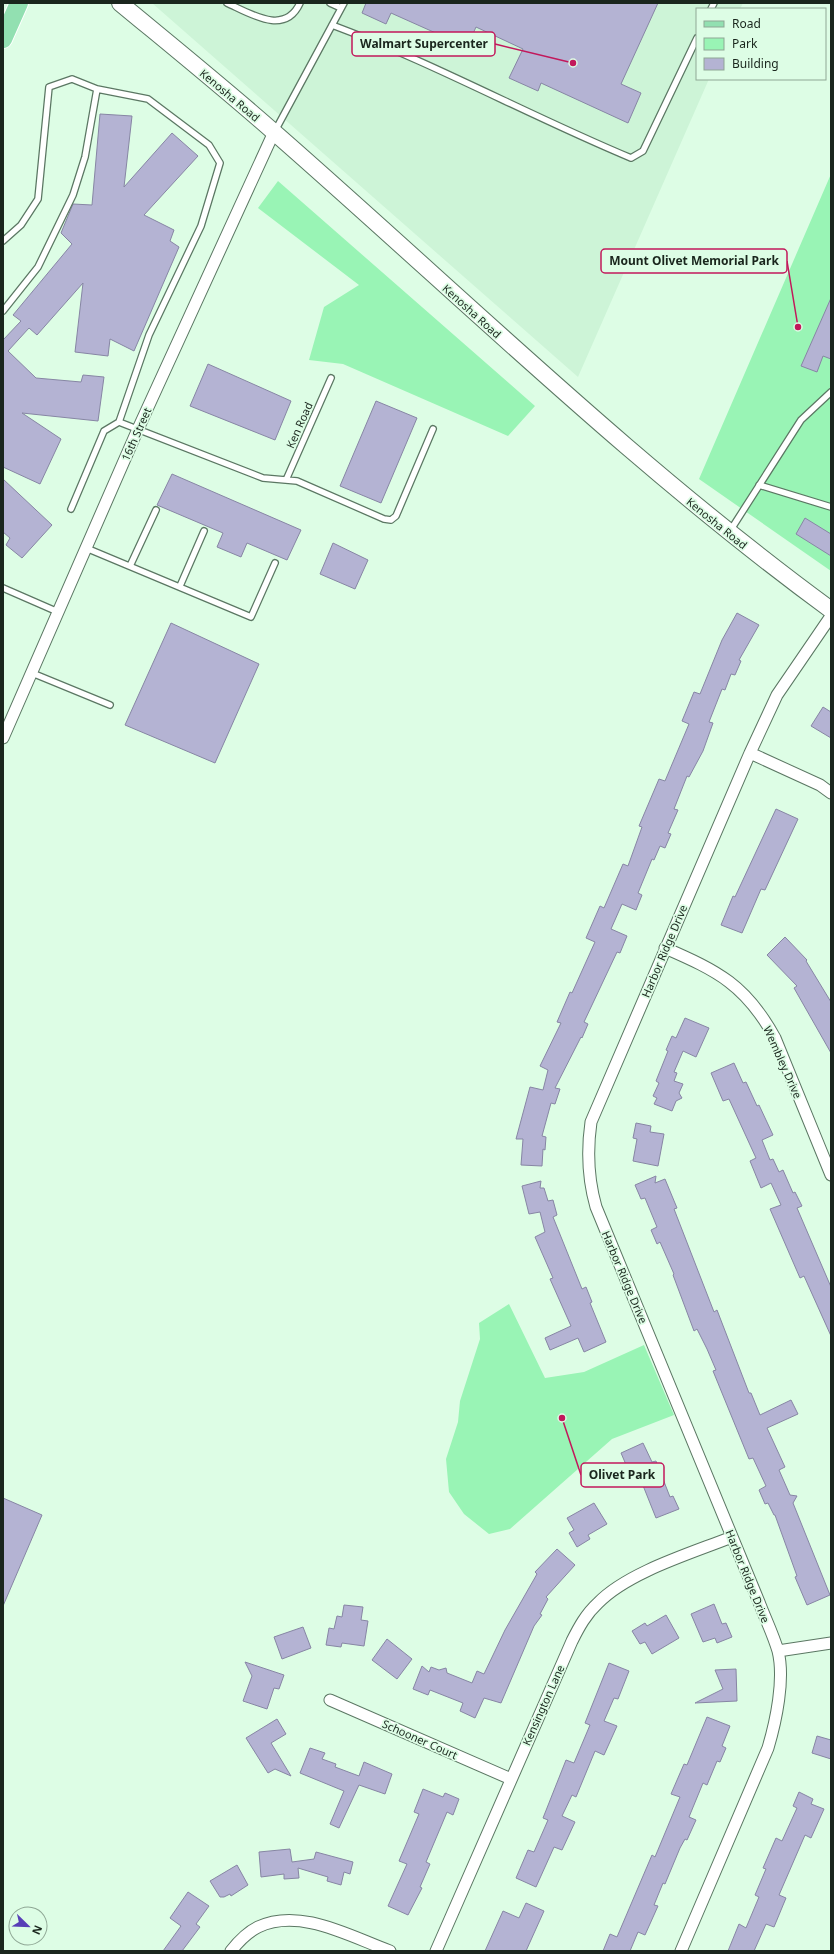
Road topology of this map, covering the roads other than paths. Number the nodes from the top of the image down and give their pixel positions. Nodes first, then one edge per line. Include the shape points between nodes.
1 (19, 3) edge
2 (120, 3) edge
3 (227, 3) edge
4 (300, 3) edge
5 (330, 3) edge
6 (343, 6) edge
7 (332, 25) junction
8 (3, 39) edge
9 (696, 40) edge
10 (97, 89) junction
11 (274, 132) junction
12 (3, 241) edge
13 (3, 311) edge
14 (331, 378) dead end
15 (831, 392) edge
16 (119, 422) junction
17 (138, 429) junction
18 (433, 429) dead end
19 (286, 480) junction
20 (759, 485) junction
21 (831, 507) edge
22 (71, 509) dead end
23 (156, 510) dead end
24 (204, 531) dead end
25 (729, 533) junction
26 (86, 548) junction
27 (275, 563) dead end
28 (130, 566) junction
29 (180, 586) junction
30 (3, 588) edge
31 (831, 610) edge
32 (58, 612) junction
33 (831, 616) edge
34 (32, 673) junction
35 (110, 705) dead end
36 (3, 738) edge
37 (750, 753) junction
38 (831, 793) edge
39 (665, 948) junction
40 (831, 1175) edge
41 (732, 1537) junction
42 (831, 1643) edge
43 (778, 1651) junction
44 (330, 1700) dead end
45 (511, 1779) junction
46 (231, 1951) edge
47 (390, 1951) edge
48 (436, 1951) edge
49 (681, 1951) edge

1 - 8 main road
2 - 11 street, Kenosha Road
3 - 4 lane via 263,20 281,21 296,12
5 - 6 lane
6 - 7 lane
7 - 9 lane via 371,40 577,136 631,158 643,151
7 - 11 lane
10 - 12 lane via 72,79 49,87 38,199 21,225
10 - 13 lane via 85,157 74,194 38,267
10 - 16 lane via 148,99 210,145 220,163 201,226 149,335
11 - 17 street, 16th Street
11 - 25 street, Kenosha Road via 568,397
14 - 19 lane, Ken Road
15 - 20 lane via 801,420
16 - 17 lane
16 - 22 lane via 104,430
17 - 19 lane via 263,478
17 - 26 street, 16th Street
18 - 19 lane via 396,516 391,520 307,485
20 - 21 lane
20 - 25 lane
23 - 28 lane
24 - 29 lane
25 - 31 street, Kenosha Road
26 - 28 lane
26 - 32 street, 16th Street
27 - 29 lane via 251,617
28 - 29 lane
30 - 32 lane
32 - 34 street, 16th Street
33 - 37 street, Harbor Ridge Drive via 777,695
34 - 35 lane
34 - 36 street, 16th Street
37 - 38 street via 820,785
37 - 39 street, Harbor Ridge Drive
39 - 40 street, Wembley Drive via 708,967 733,985 765,1020 775,1038
39 - 41 street, Harbor Ridge Drive via 590,1122 588,1143 591,1191
41 - 43 street, Harbor Ridge Drive
41 - 45 street, Kensington Lane via 633,1577 598,1603 584,1619 572,1641
42 - 43 street
43 - 49 street, Harbor Ridge Drive via 776,1721 768,1748
44 - 45 street, Schooner Court
45 - 48 street, Kensington Lane
46 - 47 street via 257,1927 289,1920 312,1922

